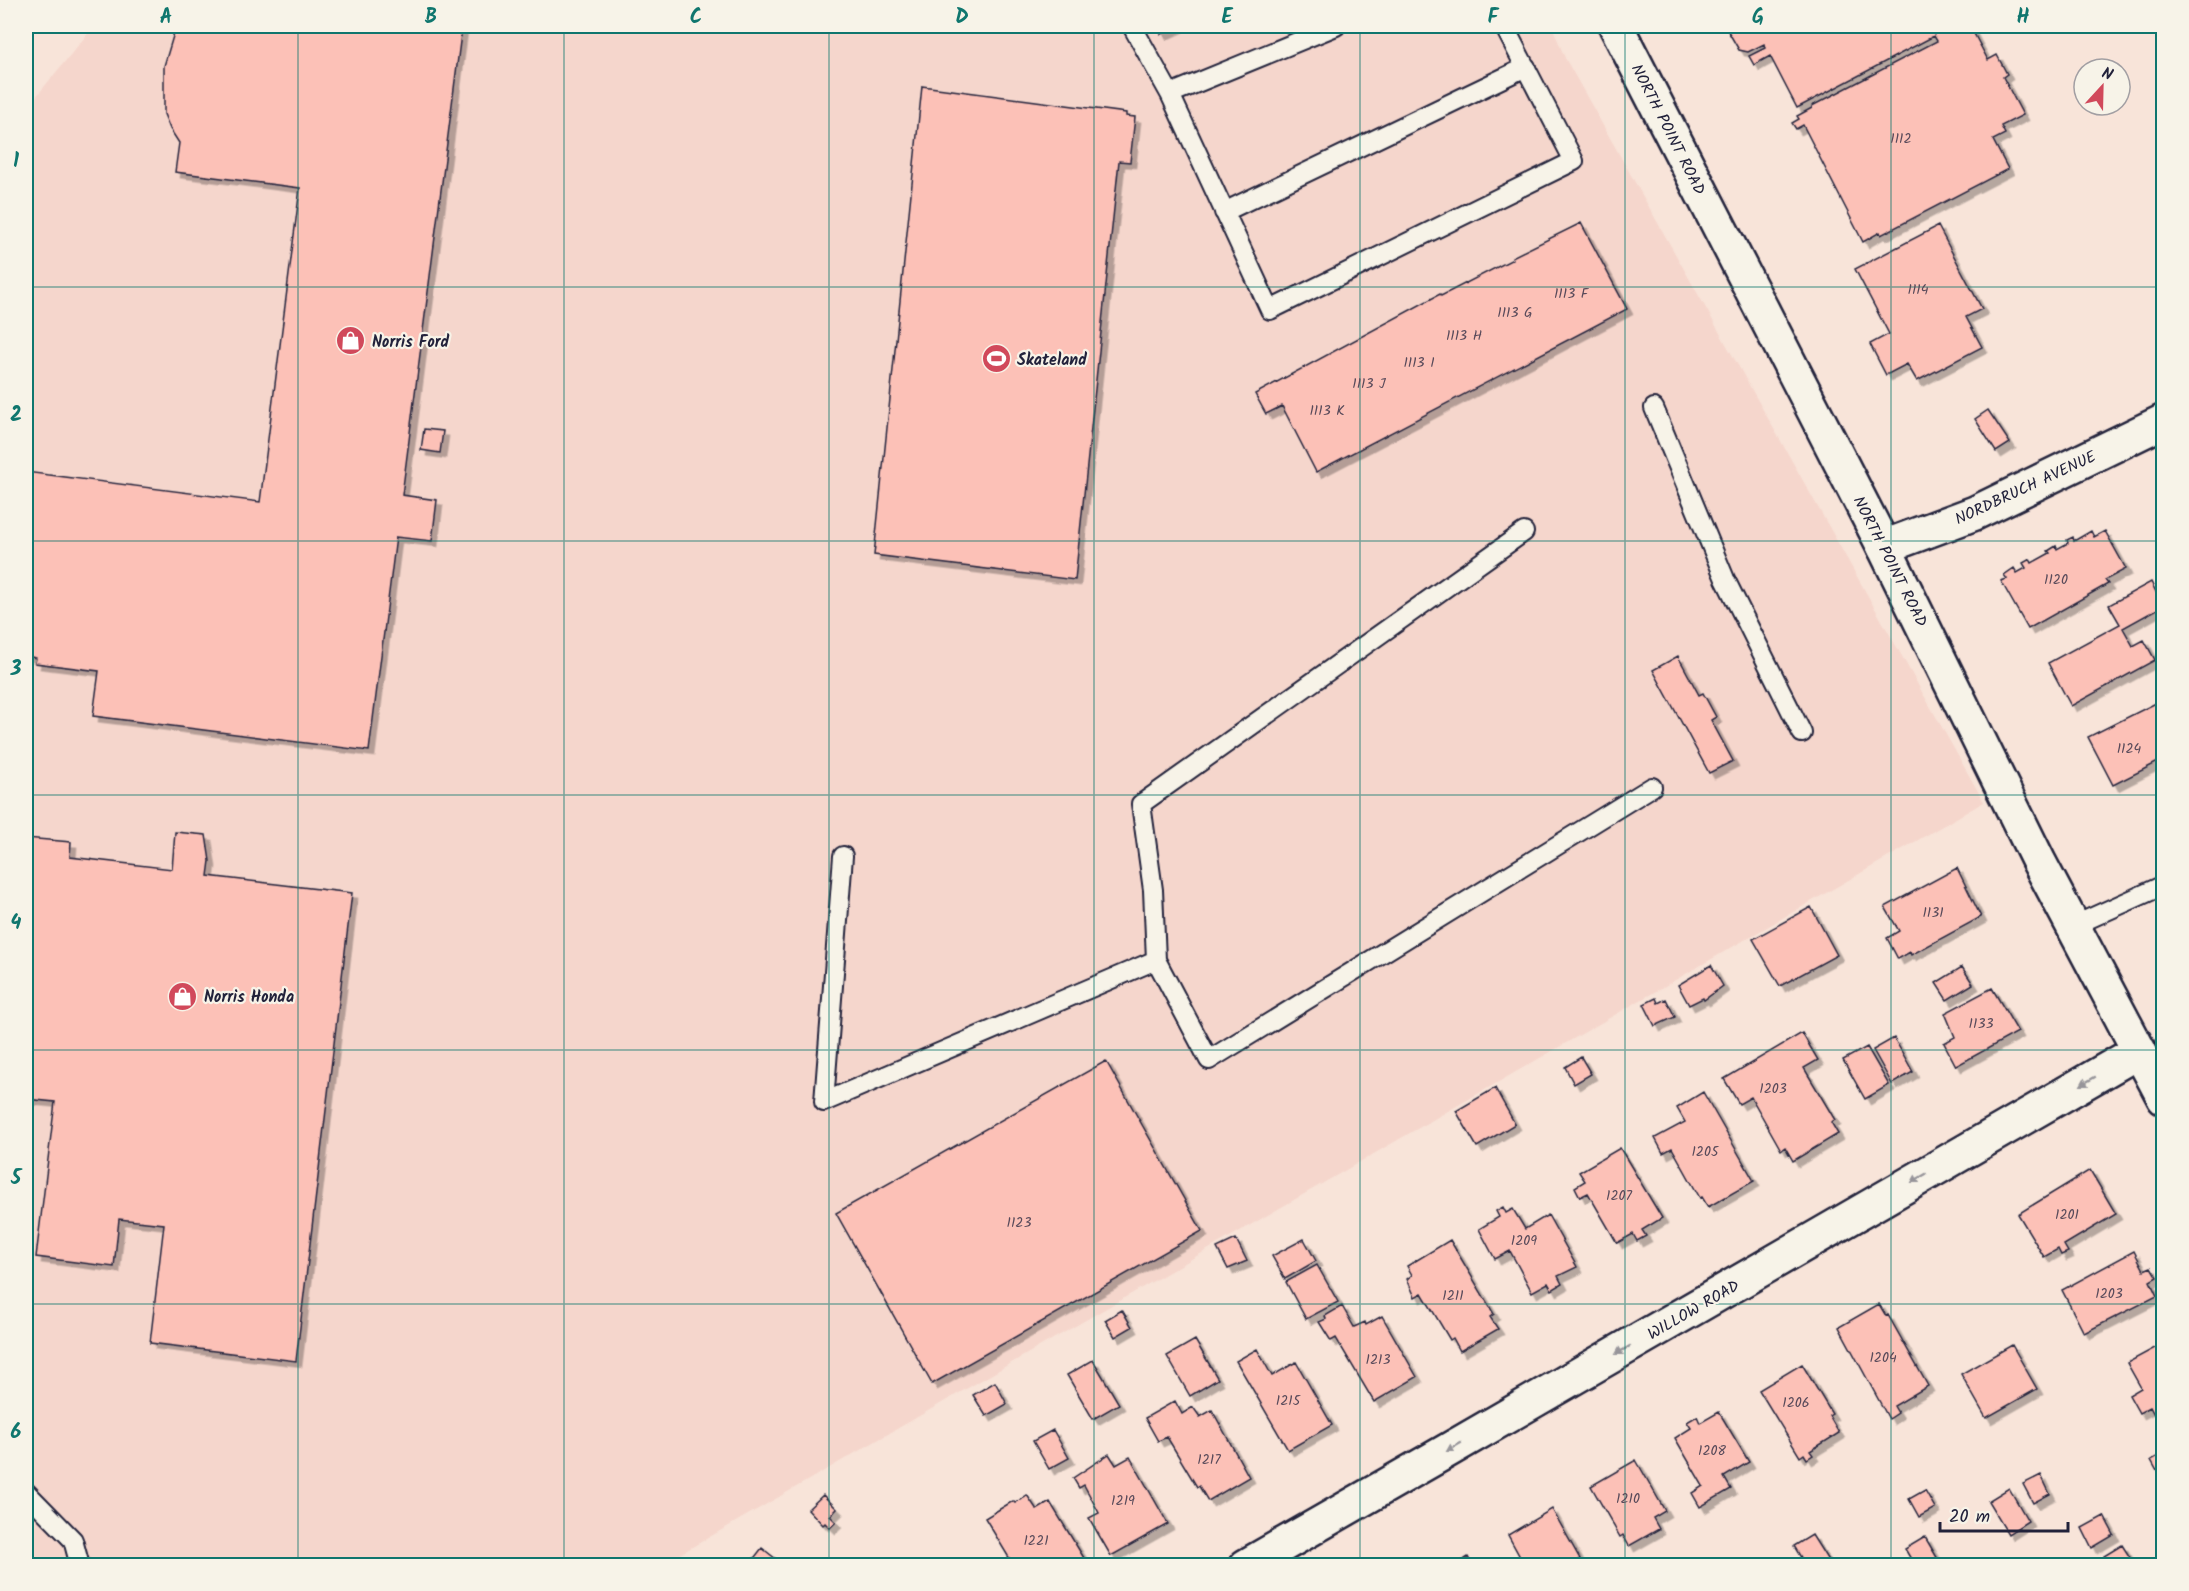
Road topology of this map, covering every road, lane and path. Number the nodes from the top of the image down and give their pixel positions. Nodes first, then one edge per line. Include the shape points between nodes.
1 (1132, 26) edge
2 (1336, 26) edge
3 (1504, 26) edge
4 (1617, 26) edge
5 (1526, 67) junction
6 (1170, 94) junction
7 (1224, 212) junction
8 (1654, 408) dead end
9 (2163, 421) edge
10 (1524, 532) dead end
11 (1884, 547) junction
12 (1802, 734) dead end
13 (1652, 787) dead end
14 (843, 856) dead end
15 (2163, 885) edge
16 (2073, 926) junction
17 (1156, 960) junction
18 (2139, 1051) junction
19 (2163, 1098) edge
20 (26, 1492) edge
21 (80, 1566) edge
22 (1246, 1566) edge

1 - 6 lane
2 - 6 lane
3 - 5 lane
4 - 11 street, NORTH POINT ROAD
5 - 7 lane
5 - 7 lane via 1574,161 1270,310
6 - 7 lane
8 - 12 lane via 1725,579
9 - 11 street, NORDBRUCH AVENUE via 1975,513
10 - 17 lane via 1141,804
11 - 16 street, NORTH POINT ROAD
13 - 17 lane via 1209,1060
14 - 17 lane via 824,1102
15 - 16 lane
16 - 18 street, NORTH POINT ROAD
18 - 19 street, NORTH POINT ROAD
18 -> 22 street, WILLOW ROAD
20 - 21 lane via 73,1540

